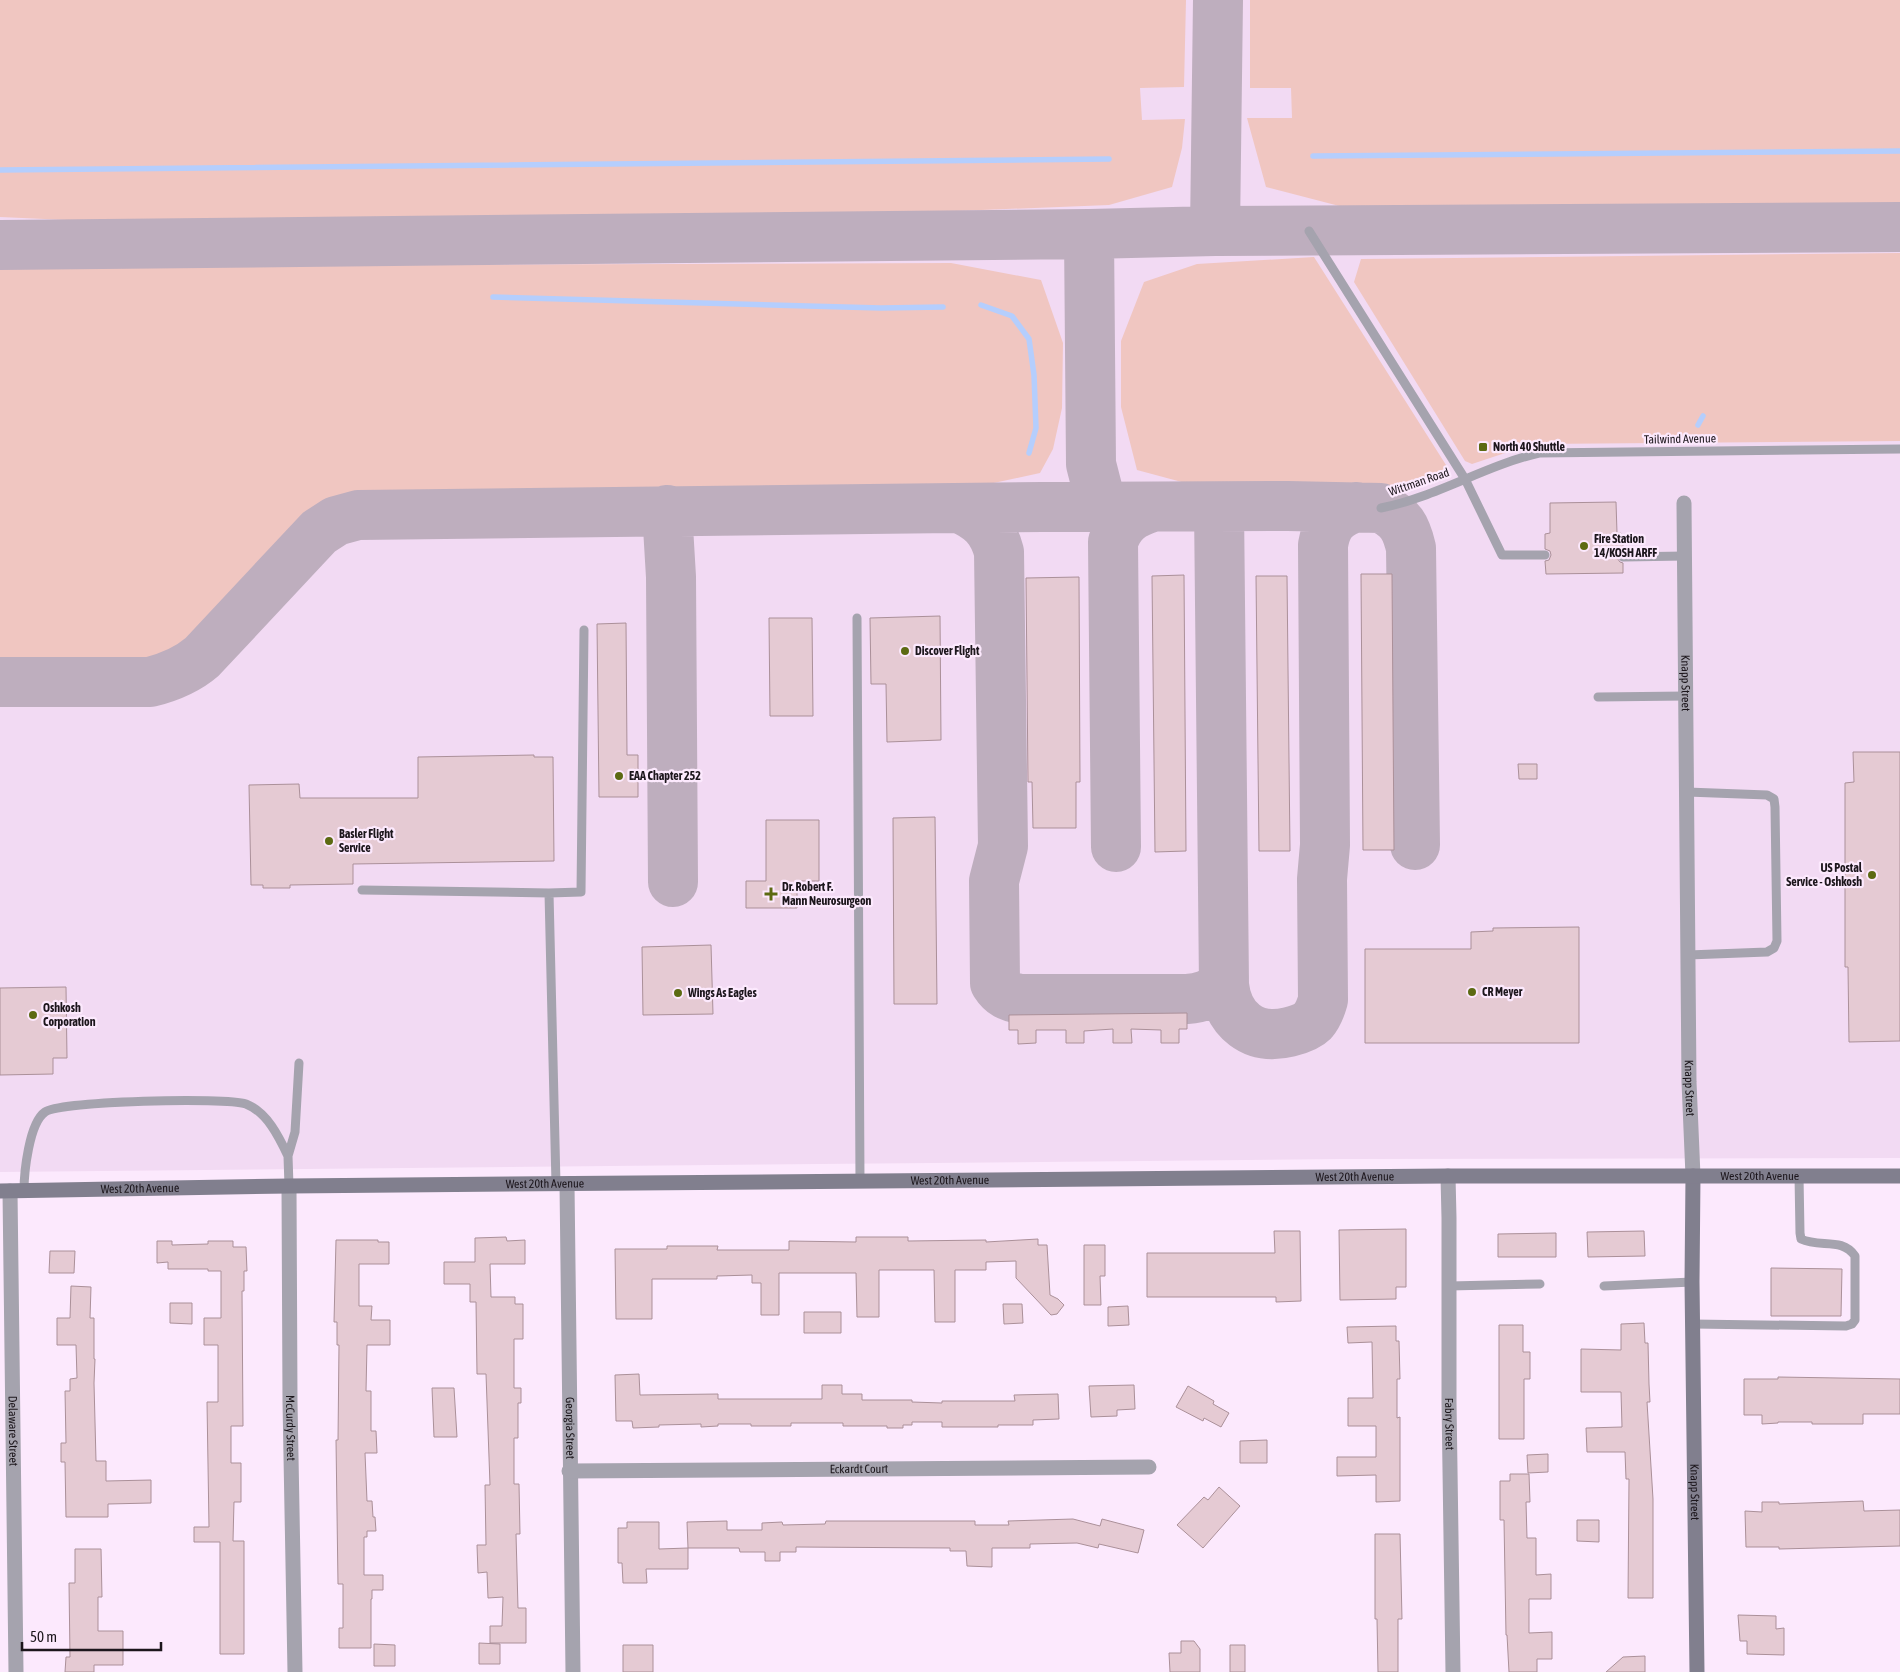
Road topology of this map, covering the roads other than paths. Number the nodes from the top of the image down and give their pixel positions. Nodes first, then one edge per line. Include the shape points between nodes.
1 (1309, 231) dead end
2 (1900, 449) edge
3 (1465, 479) junction
4 (1684, 503) dead end
5 (1381, 508) dead end
6 (1545, 555) dead end
7 (1623, 556) dead end
8 (1684, 556) junction
9 (857, 618) dead end
10 (584, 630) dead end
11 (1686, 696) junction
12 (1598, 697) dead end
13 (1687, 792) junction
14 (362, 890) dead end
15 (549, 893) junction
16 (1688, 954) junction
17 (299, 1063) dead end
18 (288, 1156) junction
19 (1448, 1176) junction
20 (1693, 1176) junction
21 (1799, 1176) junction
22 (1900, 1176) edge
23 (860, 1181) junction
24 (562, 1184) junction
25 (289, 1186) junction
26 (11, 1191) edge
27 (1692, 1282) junction
28 (1540, 1284) dead end
29 (1449, 1286) junction
30 (1604, 1286) dead end
31 (1693, 1324) junction
32 (1149, 1467) dead end
33 (569, 1471) junction
34 (16, 1672) edge
35 (294, 1672) edge
36 (573, 1672) edge
37 (1453, 1672) edge
38 (1697, 1672) edge

1 - 3 lane
2 - 3 lane, Tailwind Avenue via 1539,453
3 - 5 lane, Wittman Road via 1405,503
3 - 6 lane via 1502,555
4 - 8 street, Knapp Street
7 - 8 lane
8 - 11 street, Knapp Street
9 - 23 lane
10 - 15 lane via 582,892
11 - 12 lane
11 - 13 street, Knapp Street
13 - 16 street, Knapp Street
13 - 16 lane via 1767,795 1774,799 1777,941 1767,952
14 - 15 lane
15 - 24 lane
16 - 20 street, Knapp Street
17 - 18 lane via 295,1132
18 - 25 lane
18 - 26 lane via 272,1126 248,1104 172,1100 65,1107 45,1112 38,1120 24,1174
19 - 20 main road, West 20th Avenue
19 - 23 main road, West 20th Avenue
19 - 29 street, Fabry Street
20 - 21 main road, West 20th Avenue
20 - 27 main road, Knapp Street
21 - 22 main road, West 20th Avenue
21 - 31 lane via 1802,1239 1841,1245 1850,1248 1855,1256 1855,1320 1846,1326
23 - 24 main road, West 20th Avenue
24 - 25 main road, West 20th Avenue
24 - 33 street, Georgia Street
25 - 26 main road, West 20th Avenue
25 - 35 street, McCurdy Street
26 - 34 street, Delaware Street
27 - 30 lane
27 - 31 main road, Knapp Street
28 - 29 lane
29 - 37 street, Fabry Street
31 - 38 main road, Knapp Street
32 - 33 street, Eckardt Court
33 - 36 street, Georgia Street

